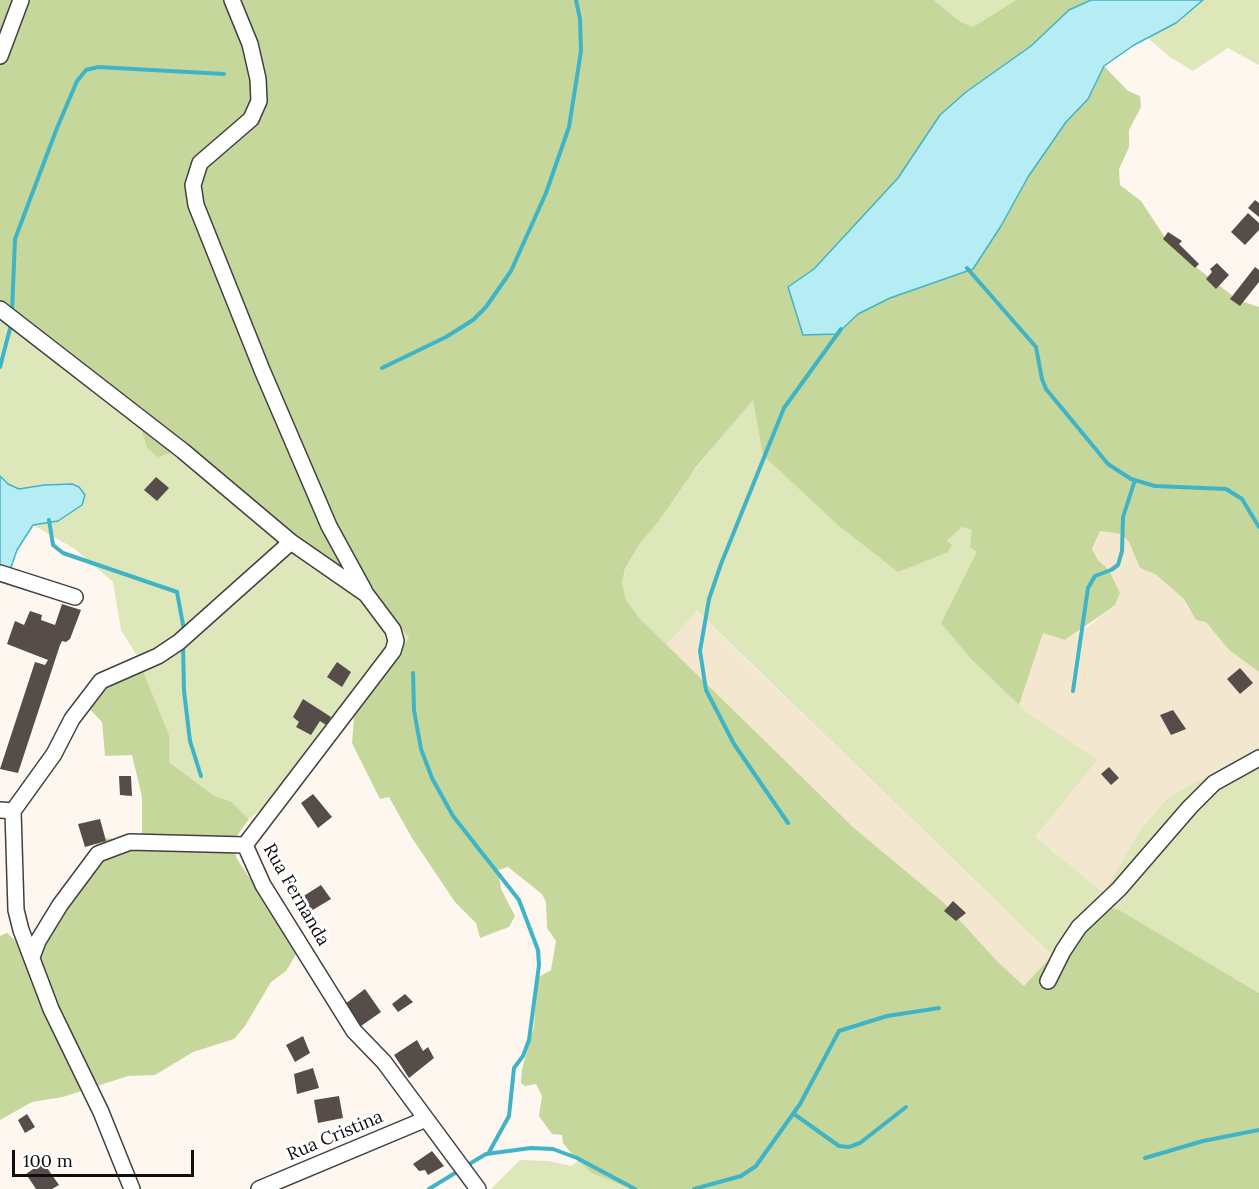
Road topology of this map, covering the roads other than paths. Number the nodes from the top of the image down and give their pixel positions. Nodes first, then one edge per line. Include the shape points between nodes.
1 (21, 0) edge
2 (232, 0) edge
3 (0, 56) edge
4 (0, 309) edge
5 (291, 542) junction
6 (0, 573) edge
7 (366, 594) junction
8 (75, 597) dead end
9 (1259, 758) edge
10 (6, 811) edge
11 (245, 845) junction
12 (32, 957) junction
13 (1048, 981) dead end
14 (426, 1119) junction
15 (132, 1189) edge
16 (259, 1189) edge
17 (478, 1189) edge

1 - 3 street
2 - 7 street via 250,44 259,101 251,118 200,163 194,184 196,204 329,526
4 - 5 street via 183,451
5 - 7 street
5 - 10 street via 179,642 158,656 101,681 72,719 54,754
6 - 8 street
7 - 11 street, Rua Fernanda via 396,635 393,651
9 - 13 street via 1214,783 1190,807 1119,889 1079,927
10 - 12 street via 16,910
11 - 12 street via 130,842 98,854 60,905
11 - 14 street, Rua Fernanda via 263,885 350,1025 384,1062
12 - 15 street via 51,1009 101,1112
14 - 16 street, Rua Cristina
14 - 17 street, Rua Fernanda

